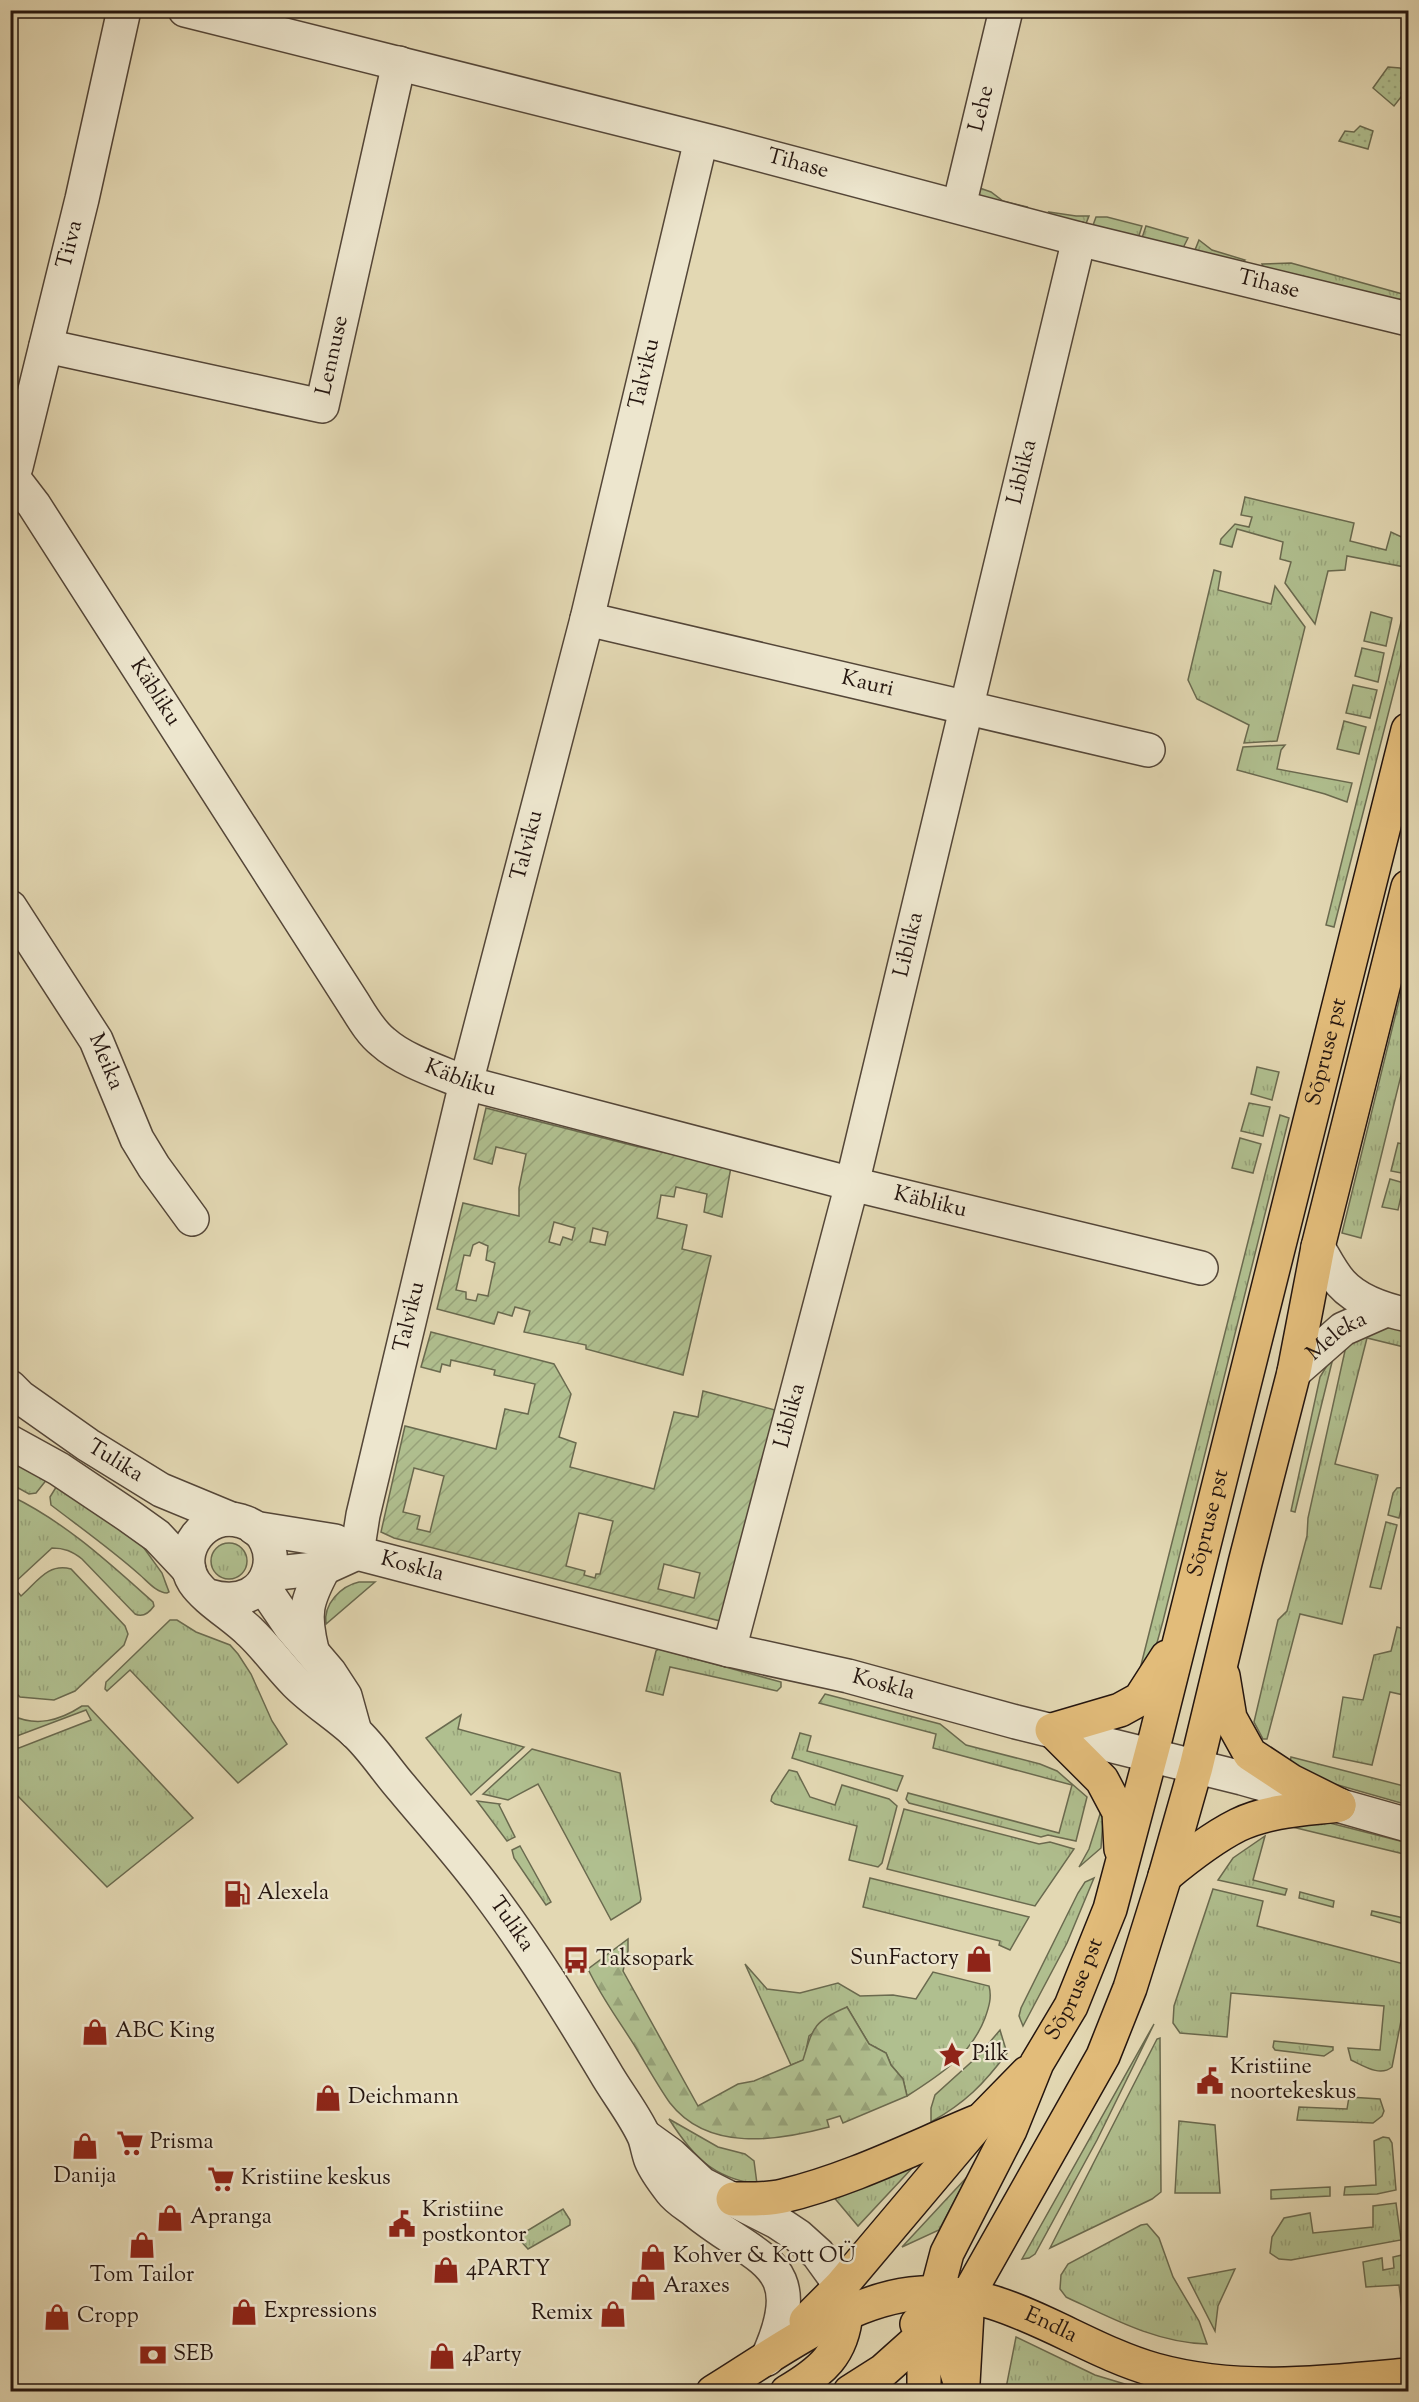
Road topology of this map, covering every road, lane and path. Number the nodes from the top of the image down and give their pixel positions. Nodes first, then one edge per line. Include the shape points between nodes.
1 (124, 10) edge
2 (185, 10) edge
3 (1006, 10) edge
4 (399, 63) junction
5 (701, 140) junction
6 (959, 206) junction
7 (1079, 239) junction
8 (1408, 319) edge
9 (46, 346) junction
10 (11, 476) edge
11 (587, 619) junction
12 (966, 708) junction
13 (1408, 730) edge
14 (1148, 750) dead end
15 (1408, 887) edge
16 (10, 907) edge
17 (466, 1083) junction
18 (852, 1184) junction
19 (192, 1219) dead end
20 (1318, 1247) junction
21 (1201, 1268) dead end
22 (1397, 1313) edge
23 (1294, 1372) junction
24 (10, 1387) edge
25 (10, 1442) edge
26 (243, 1523) junction
27 (357, 1553) junction
28 (324, 1568) junction
29 (189, 1570) junction
30 (266, 1578) junction
31 (209, 1596) junction
32 (1182, 1632) junction
33 (312, 1650) junction
34 (729, 1650) junction
35 (1221, 1663) junction
36 (1052, 1730) junction
37 (355, 1732) junction
38 (1151, 1756) junction
39 (1196, 1767) junction
40 (1339, 1805) junction
41 (1408, 1825) edge
42 (1122, 1863) junction
43 (1165, 1875) junction
44 (1037, 2063) junction
45 (981, 2120) junction
46 (644, 2136) junction
47 (732, 2199) junction
48 (935, 2292) junction
49 (969, 2295) junction
50 (843, 2299) junction
51 (928, 2332) junction
52 (767, 2359) junction
53 (1408, 2375) edge
54 (713, 2391) edge
55 (787, 2391) edge
56 (850, 2391) edge
57 (924, 2391) edge
58 (963, 2391) edge

1 - 9 street, Tiiva
2 - 4 street, Tihase
3 - 6 street, Lehe
4 - 5 street, Tihase
4 - 9 street, Lennuse via 322,406
5 - 6 street, Tihase
5 - 11 street, Talviku
6 - 7 street, Tihase
7 - 8 street, Tihase
7 - 12 street, Liblika
9 - 10 street, Tiiva
10 - 17 street, Käbliku via 34,505 375,1034 384,1044 420,1064
11 - 12 street, Kauri
11 - 17 street, Talviku
12 - 14 street, Kauri
12 - 18 street, Liblika
13 - 32 main road, Sõpruse pst
15 - 20 main road, Sõpruse pst
16 - 19 street, Meika via 96,1040 137,1139
17 - 18 street, Käbliku
17 - 27 street, Talviku
18 - 21 street, Käbliku
18 - 34 street, Liblika
20 - 22 street, Meleka via 1341,1283 1354,1294
20 - 23 main road, Sõpruse pst
22 - 23 street, Meleka via 1343,1329
23 - 35 main road, Sõpruse pst
24 - 26 street, Tulika via 88,1445 161,1490
25 - 29 street, Tulika via 59,1469 157,1536
26 - 27 street, Koskla via 335,1541
26 - 29 street via 216,1521 202,1528 190,1547
26 - 30 street via 267,1546 270,1556
27 - 28 street, Koskla
27 - 34 street, Koskla
28 - 30 street, Koskla
28 - 33 street via 307,1603 306,1626
29 - 31 street via 195,1584
30 - 31 street via 256,1591 242,1599 225,1601
30 - 33 street, Tulika via 269,1595
31 - 37 street, Tulika via 250,1632 316,1702
32 - 36 main road via 1140,1699 1120,1710
32 - 38 main road, Sõpruse pst
33 - 37 street, Tulika via 345,1696
34 - 36 street, Koskla via 848,1676
35 - 39 main road, Sõpruse pst
35 - 40 main road via 1230,1718 1250,1754
36 - 38 street, Koskla
36 - 42 main road via 1102,1780 1119,1812
37 - 46 street, Tulika via 489,1894 576,2024
38 - 39 street, Koskla
38 - 42 main road, Sõpruse pst
39 - 40 street, Koskla
39 - 43 main road, Sõpruse pst
40 - 41 street, Koskla
40 - 43 main road via 1272,1814 1239,1825 1198,1849
42 - 44 main road, Sõpruse pst via 1110,1909 1071,2006
43 - 49 main road, Sõpruse pst via 1130,1988 1103,2056
44 - 45 main road
44 - 48 main road, Sõpruse pst via 1010,2130 947,2253
45 - 47 main road via 818,2186 781,2197
45 - 50 main road
46 - 47 street, Tulika via 702,2184
46 - 52 street, Tulika via 652,2163 672,2194 757,2253 780,2280 782,2316
47 - 50 street, Tulika via 777,2222 818,2254
48 - 49 main road, Endla
48 - 50 main road, Endla
48 - 51 main road, Sõpruse pst
49 - 51 main road
49 - 53 main road, Endla via 1016,2310 1121,2358 1190,2377 1277,2385
49 - 58 main road
50 - 51 main road via 902,2316
50 - 52 main road, Endla
50 - 55 main road via 843,2332 830,2359 813,2376
51 - 56 main road via 883,2372
51 - 57 main road, Sõpruse pst
51 - 58 main road via 954,2361
52 - 54 main road, Endla

